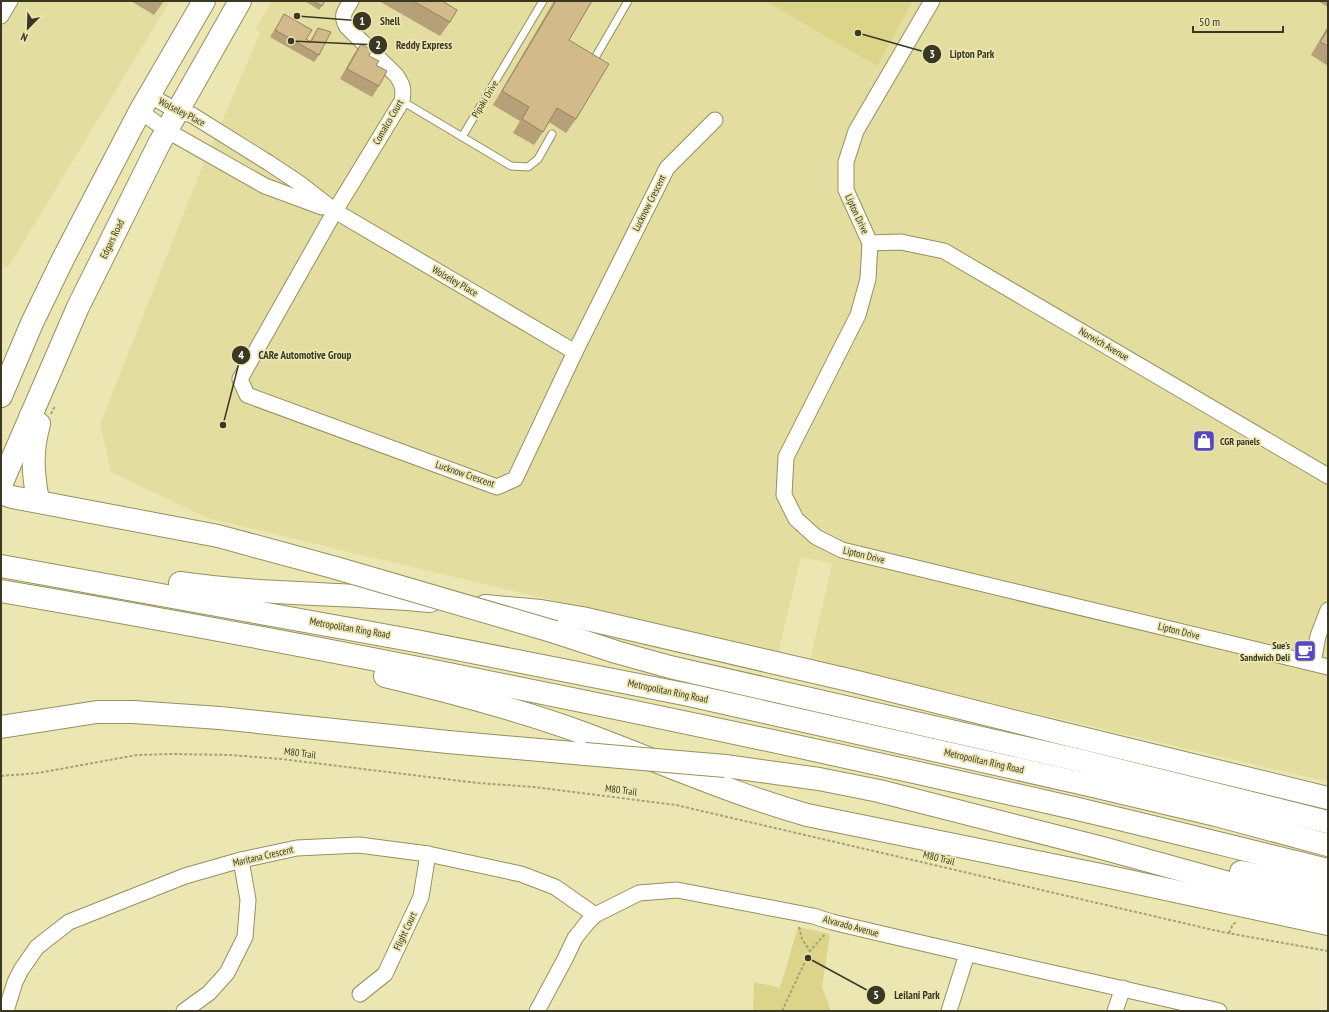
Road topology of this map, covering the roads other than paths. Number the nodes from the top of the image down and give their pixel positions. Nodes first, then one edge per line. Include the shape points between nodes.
1 (10, 1) edge
2 (204, 1) edge
3 (240, 1) edge
4 (351, 1) edge
5 (543, 1) edge
6 (628, 1) edge
7 (932, 1) edge
8 (1, 16) edge
9 (592, 64) edge
10 (402, 101) junction
11 (145, 103) junction
12 (172, 120) junction
13 (715, 120) dead end
14 (552, 134) dead end
15 (462, 137) junction
16 (335, 211) junction
17 (870, 243) junction
18 (575, 352) junction
19 (1, 396) edge
20 (40, 416) junction
21 (1328, 476) edge
22 (1, 485) edge
23 (1, 493) edge
24 (38, 501) junction
25 (1, 566) edge
26 (39, 573) junction
27 (1, 591) edge
28 (1328, 610) edge
29 (183, 622) junction
30 (555, 632) junction
31 (1313, 663) junction
32 (1328, 667) edge
33 (3, 728) edge
34 (1328, 798) edge
35 (1328, 808) edge
36 (1328, 822) edge
37 (1328, 844) edge
38 (1102, 848) junction
39 (428, 854) junction
40 (241, 860) junction
41 (1328, 870) edge
42 (1328, 888) edge
43 (1328, 908) edge
44 (591, 919) junction
45 (1328, 924) edge
46 (967, 954) junction
47 (1123, 988) junction
48 (360, 994) dead end
49 (6, 1011) edge
50 (184, 1011) edge
51 (537, 1011) edge
52 (949, 1011) edge
53 (1115, 1011) edge
54 (1219, 1011) edge

1 - 8 street
2 - 11 main road
3 - 12 main road, Edgars Road
4 - 10 street, Comalco Court via 344,14 346,27 396,75 402,83
5 - 15 lane, Pipaki Drive
6 - 9 lane
7 - 17 street, Lipton Drive via 856,131 846,162 846,190
10 - 15 lane
10 - 16 street, Comalco Court
11 - 12 street, Wolseley Place
11 - 12 street, Wolseley Place
11 - 19 main road via 64,257
12 - 16 street, Wolseley Place via 265,186
12 - 16 street, Wolseley Place via 192,115 299,183
12 - 20 main road, Edgars Road via 78,307
13 - 18 street, Lucknow Crescent via 667,168
14 - 15 lane via 538,159 528,167 511,166
16 - 18 street, Wolseley Place
16 - 18 street, Lucknow Crescent via 240,379 247,395 497,487 515,479
17 - 21 street, Norwich Avenue via 901,242 944,251
17 - 31 street, Lipton Drive via 868,279 858,315 786,457 784,495 796,519 816,537 842,550
20 - 22 main road, Edgars Road
20 - 24 main road via 33,452
23 - 24 main road
24 - 30 main road, bridge via 218,536
25 - 26 main road, Metropolitan Ring Road
26 - 34 main road via 152,579 206,587 328,596 403,598 542,611 853,680
26 - 37 main road, Metropolitan Ring Road via 416,641 689,695 1081,783
27 - 29 main road
28 - 31 street via 1318,636
29 - 41 main road via 680,721 1057,805
29 - 45 main road via 334,664 494,704 583,733 736,792 807,814
30 - 35 main road via 744,672
30 - 36 main road via 670,667 1078,760
31 - 32 street, Lipton Drive
33 - 38 main road, bridge via 97,712 134,712 725,766 820,779 879,791
38 - 42 main road
38 - 43 main road
39 - 40 street, Maritana Crescent via 359,845 297,848
39 - 44 street, Maritana Crescent via 521,874 555,887 588,910
39 - 48 street, Flight Court via 421,897 385,974
40 - 49 street, Maritana Crescent via 185,876 69,922 37,947 15,982
40 - 50 street via 248,900 245,936 227,973 209,993
44 - 46 street, Alvarado Avenue via 639,893 677,890 813,916
44 - 51 street, Alvarado Avenue via 575,938
46 - 47 street, Alvarado Avenue
46 - 52 street
47 - 53 street
47 - 54 street, Alvarado Avenue

